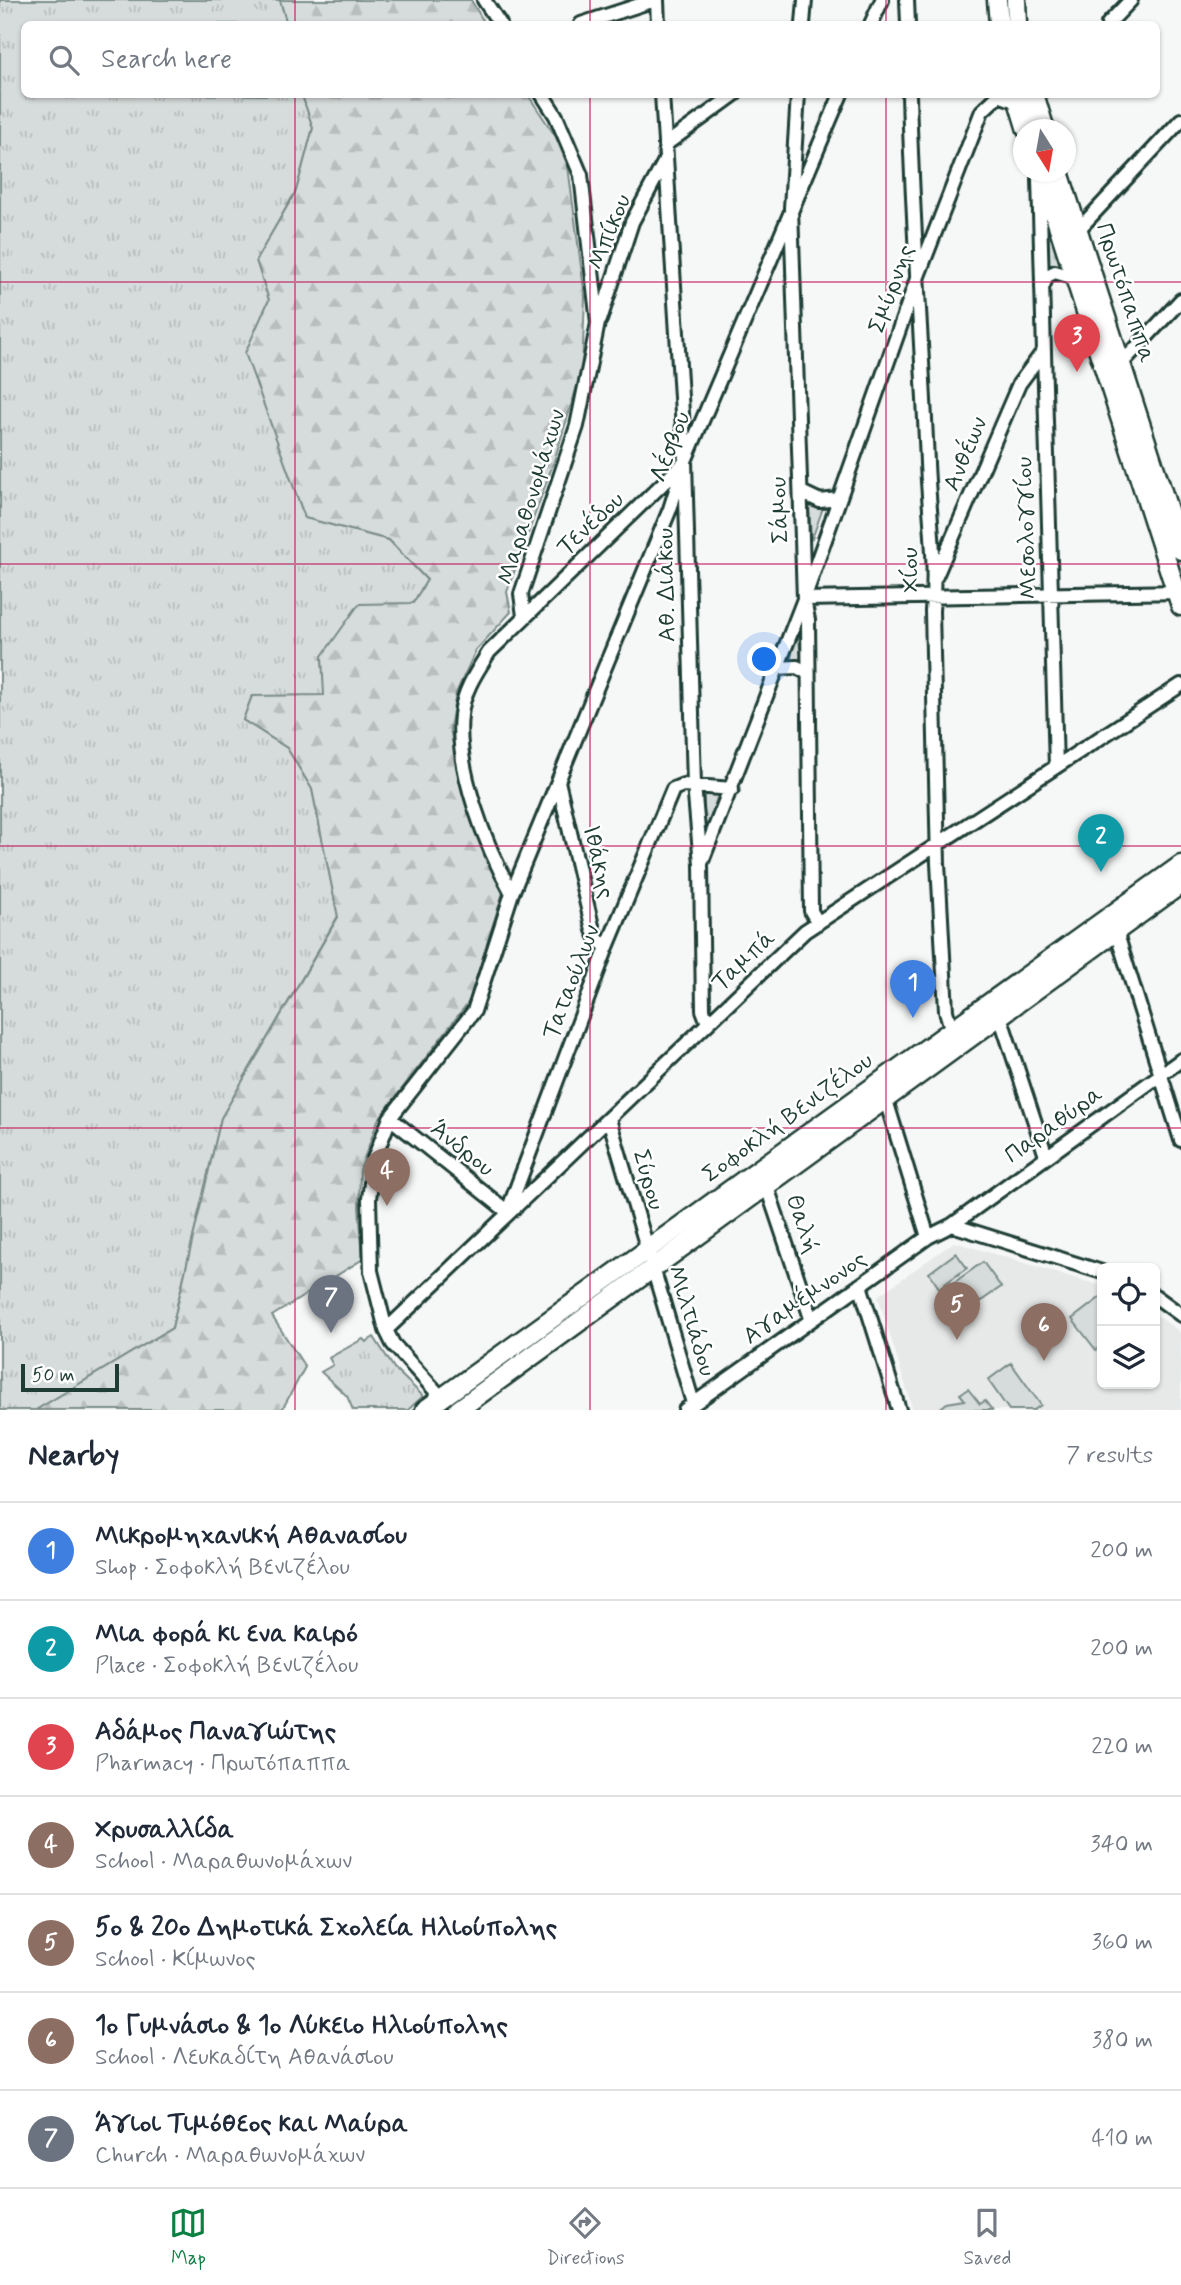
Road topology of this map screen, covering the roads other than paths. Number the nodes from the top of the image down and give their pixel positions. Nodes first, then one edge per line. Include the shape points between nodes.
1 (484, 0) edge
2 (656, 0) edge
3 (805, 0) edge
4 (882, 0) edge
5 (907, 0) edge
6 (997, 0) edge
7 (1016, 0) edge
8 (1131, 0) edge
9 (498, 21) edge
10 (590, 21) edge
11 (658, 21) edge
12 (803, 21) edge
13 (872, 21) edge
14 (908, 21) edge
15 (999, 21) edge
16 (1017, 21) edge
17 (1111, 21) edge
18 (544, 98) edge
19 (662, 98) edge
20 (730, 98) edge
21 (798, 98) edge
22 (839, 98) edge
23 (909, 98) edge
24 (992, 98) edge
25 (1030, 98) edge
26 (1030, 98) edge
27 (1028, 119) edge
28 (1040, 119) edge
29 (1181, 120) edge
30 (665, 152) junction
31 (1040, 182) edge
32 (1043, 182) edge
33 (1062, 182) edge
34 (791, 208) junction
35 (1078, 230) junction
36 (918, 276) junction
37 (1075, 278) junction
38 (1042, 288) junction
39 (1181, 300) edge
40 (598, 323) junction
41 (1042, 353) junction
42 (1122, 363) junction
43 (685, 461) junction
44 (801, 492) junction
45 (838, 499) junction
46 (1181, 550) edge
47 (936, 576) junction
48 (1050, 593) junction
49 (934, 595) junction
50 (1180, 597) edge
51 (804, 599) junction
52 (524, 616) junction
53 (776, 668) junction
54 (808, 673) junction
55 (1181, 685) edge
56 (1056, 767) junction
57 (558, 781) junction
58 (694, 785) junction
59 (732, 789) junction
60 (938, 845) junction
61 (701, 864) junction
62 (1181, 865) edge
63 (1181, 884) edge
64 (512, 893) junction
65 (818, 923) junction
66 (1116, 931) junction
67 (607, 947) junction
68 (997, 1007) junction
69 (708, 1023) junction
70 (956, 1035) junction
71 (1181, 1060) edge
72 (1160, 1074) junction
73 (885, 1097) junction
74 (390, 1118) junction
75 (609, 1119) junction
76 (1181, 1140) edge
77 (1046, 1156) junction
78 (766, 1184) junction
79 (508, 1212) junction
80 (953, 1225) junction
81 (928, 1237) junction
82 (650, 1259) junction
83 (1097, 1270) edge
84 (860, 1285) junction
85 (1160, 1300) edge
86 (1181, 1315) edge
87 (811, 1318) junction
88 (386, 1331) junction
89 (442, 1398) junction
90 (689, 1406) edge
91 (425, 1410) edge
92 (458, 1410) edge
93 (899, 1410) edge

1 - 9 street
2 - 10 street
2 - 11 street
3 - 12 street
4 - 13 street
5 - 14 street
6 - 15 street
7 - 16 street
8 - 17 street
18 - 40 street, Μαραθονομάχων via 580,175
19 - 30 street, Αθ. Διάκου
20 - 30 street, Μπίκου
21 - 34 street, Σάμου
22 - 34 street, Λέσβου
23 - 36 street, Χίου
24 - 36 street, Σμύρνης via 982,111
25 - 27 street
26 - 28 street
29 - 35 street
30 - 40 street, Μπίκου via 632,222
30 - 43 street, Αθ. Διάκου
31 - 38 street, Μεσολογγίου
32 - 37 street, Πρωτόπαππα
33 - 35 street, Πρωτόπαππα
34 - 43 street, Λέσβου
34 - 44 street, Σάμου
35 - 42 street, Πρωτόπαππα
36 - 45 street, Σμύρνης
36 - 47 street, Χίου
37 - 38 street via 1055,272 1047,276
37 - 50 street, Πρωτόπαππα
38 - 41 street, Μεσολογγίου
39 - 42 street
40 - 52 street, Μαραθονομάχων via 577,426 521,594
41 - 47 street, Ανθέων via 1019,384
41 - 48 street, Μεσολογγίου
42 - 46 street, Πρωτόπαππα
43 - 52 street, Τενέδου
43 - 57 street, Λέσβου via 670,509
43 - 58 street, Αθ. Διάκου
44 - 45 street via 820,501
44 - 51 street, Σάμου
45 - 51 street, Σμύρνης
47 - 49 street, Χίου
48 - 49 street
48 - 50 street
48 - 56 street, Μεσολογγίου
49 - 51 street
49 - 60 street, Χίου
51 - 53 street, Σμύρνης
51 - 54 street, Σάμου
52 - 64 street, Μαραθονομάχων via 489,652 470,682 461,712 460,739 470,789
53 - 54 street via 797,667
53 - 59 street, Σμύρνης
54 - 65 street, Σάμου via 811,911
55 - 56 street, Ταμπά
56 - 60 street, Ταμπά
57 - 64 street, Λέσβου
57 - 67 street, Ιθάκης via 593,930
58 - 59 street
58 - 61 street, Αθ. Διάκου
58 - 67 street, Ταταούλων via 673,789
59 - 61 street, Σμύρνης
60 - 65 street, Ταμπά
60 - 70 street, Χίου via 946,1011
61 - 69 street, Αθ. Διάκου via 702,1010
62 - 68 street, Σοφοκλή Βενιζέλου
63 - 66 street, Σοφοκλή Βενιζέλου
64 - 74 street, Λέσβου via 474,1011
65 - 69 street, Ταμπά
66 - 68 street, Σοφοκλή Βενιζέλου
66 - 72 street
67 - 79 street, Ταταούλων
68 - 70 street, Σοφοκλή Βενιζέλου
68 - 77 street
69 - 75 street, Ταμπά
70 - 73 street, Σοφοκλή Βενιζέλου
70 - 82 street, Σοφοκλή Βενιζέλου
71 - 72 street, Παραθύρα
72 - 76 street
72 - 77 street, Παραθύρα
73 - 78 street, Σοφοκλή Βενιζέλου
73 - 81 street
74 - 79 street, Άνδρου
74 - 88 street, Λέσβου via 374,1160 369,1199 372,1280
75 - 79 street, Ταμπά
75 - 82 street, Σύρου
77 - 80 street, Παραθύρα
78 - 82 street, Σοφοκλή Βενιζέλου
78 - 87 street, Θαλή
79 - 88 street, Ταμπά
80 - 81 street, Αγαμέμνονος
80 - 83 street
81 - 84 street, Αγαμέμνονος
82 - 89 street, Σοφοκλή Βενιζέλου
82 - 90 street, Μιλτιάδου
82 - 92 street, Σοφοκλή Βενιζέλου
84 - 87 street, Αγαμέμνονος
84 - 93 street
85 - 86 street
87 - 90 street, Αγαμέμνονος
88 - 89 street
89 - 91 street, Σοφοκλή Βενιζέλου
89 - 92 street

